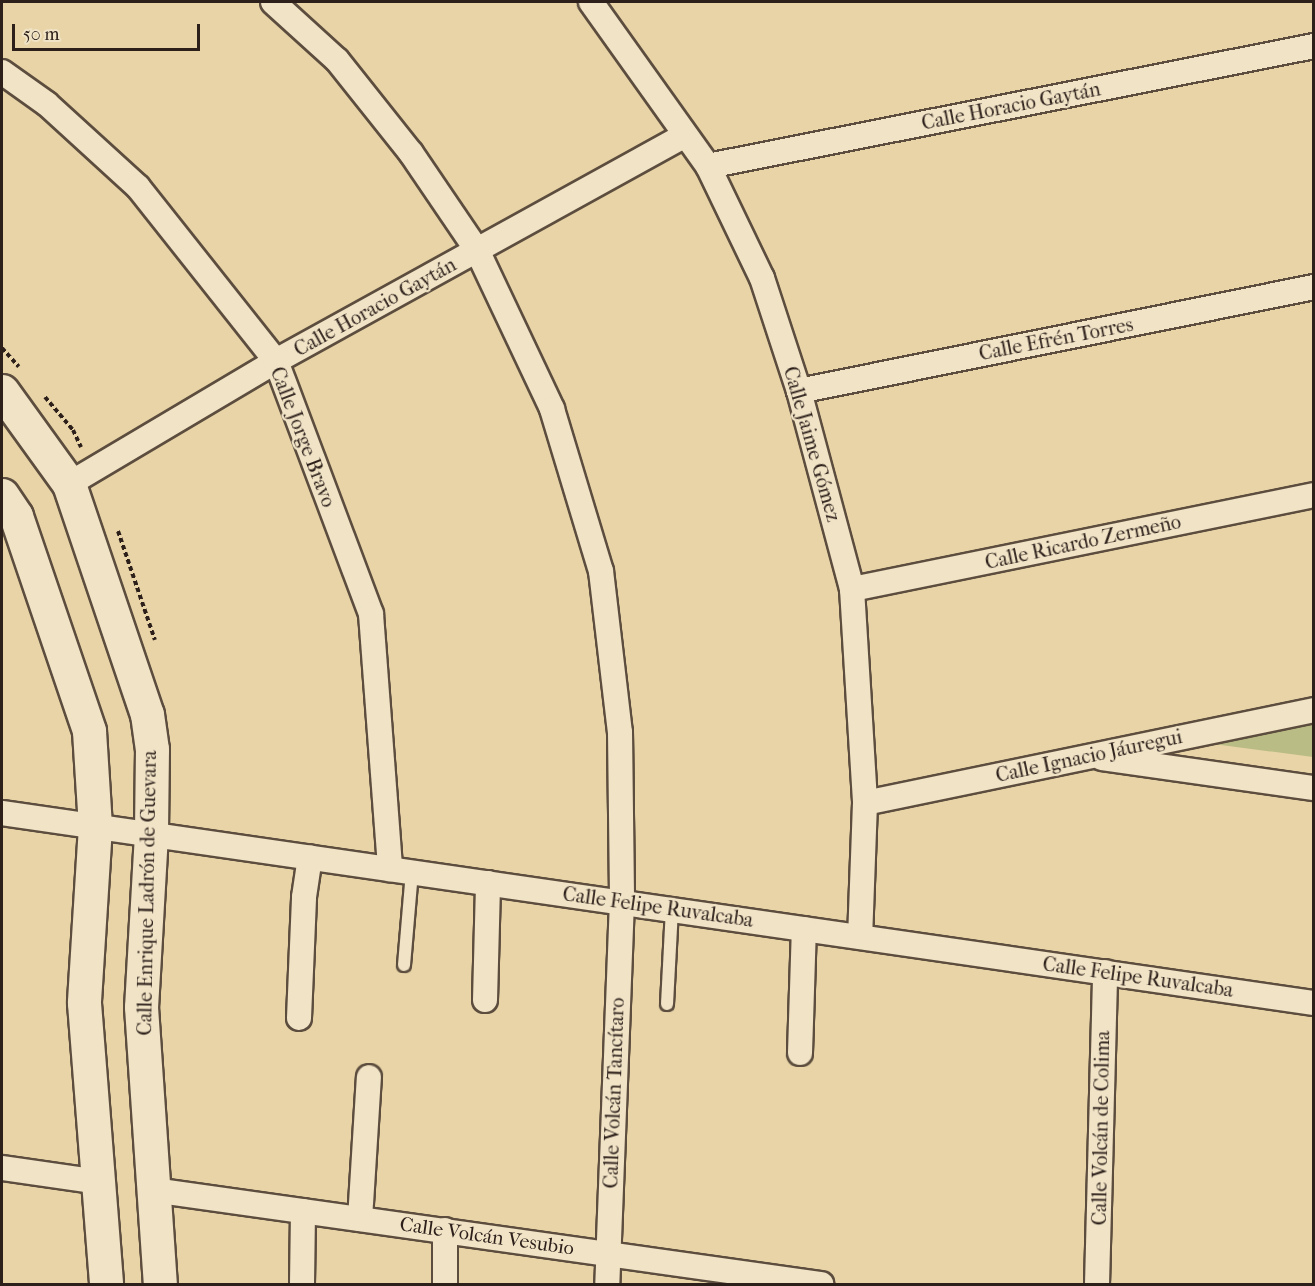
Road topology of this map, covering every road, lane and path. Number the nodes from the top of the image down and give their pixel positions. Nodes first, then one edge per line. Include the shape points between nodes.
1 (273, 2) edge
2 (591, 2) edge
3 (1314, 46) edge
4 (2, 72) edge
5 (684, 136) junction
6 (708, 166) junction
7 (477, 250) junction
8 (1314, 287) edge
9 (276, 362) junction
10 (2, 391) edge
11 (799, 391) junction
12 (69, 484) junction
13 (2, 495) edge
14 (1314, 495) edge
15 (852, 589) junction
16 (1314, 710) edge
17 (1084, 756) junction
18 (1314, 788) edge
19 (865, 803) junction
20 (2, 813) edge
21 (95, 826) junction
22 (151, 834) junction
23 (310, 857) junction
24 (401, 870) junction
25 (488, 883) junction
26 (622, 901) junction
27 (672, 910) junction
28 (804, 929) junction
29 (860, 937) junction
30 (404, 965) dead end
31 (1105, 972) junction
32 (485, 1000) dead end
33 (1314, 1003) edge
34 (667, 1004) dead end
35 (299, 1018) dead end
36 (800, 1053) dead end
37 (369, 1077) dead end
38 (2, 1168) edge
39 (99, 1182) junction
40 (153, 1190) junction
41 (303, 1211) junction
42 (360, 1219) junction
43 (445, 1230) junction
44 (607, 1253) junction
45 (106, 1284) edge
46 (160, 1284) edge
47 (302, 1284) edge
48 (445, 1284) edge
49 (607, 1284) edge
50 (821, 1284) edge
51 (1097, 1284) edge

1 - 7 street, Calle Volcán Tancítaro via 337,60 411,153
2 - 5 street, Calle Jaime Gómez
3 - 6 street, Calle Horacio Gaytán
4 - 9 street, Calle Jorge Bravo via 47,104 138,187
5 - 6 street, Calle Jaime Gómez
5 - 7 street, Calle Horacio Gaytán
6 - 11 street, Calle Jaime Gómez via 762,278
7 - 9 street, Calle Horacio Gaytán
7 - 26 street, Calle Volcán Tancítaro via 552,409 601,571 620,732
8 - 11 street, Calle Efrén Torres
9 - 12 street, Calle Horacio Gaytán
9 - 24 street, Calle Jorge Bravo via 371,614
10 - 12 street, Calle Enrique Ladrón de Guevara
11 - 15 street, Calle Jaime Gómez
12 - 22 street, Calle Enrique Ladrón de Guevara via 147,714 152,749
13 - 21 street via 16,516 81,699 92,753
14 - 15 street, Calle Ricardo Zermeño
15 - 19 street, Calle Jaime Gómez
16 - 17 street, Calle Ignacio Jáuregui
17 - 18 street
17 - 19 street, Calle Ignacio Jáuregui
19 - 29 street, Calle Jaime Gómez
20 - 21 street, Calle Felipe Ruvalcaba
21 - 22 street, Calle Felipe Ruvalcaba
21 - 39 street via 84,1003
22 - 23 street, Calle Felipe Ruvalcaba
22 - 40 street, Calle Enrique Ladrón de Guevara via 141,1007
23 - 24 street, Calle Felipe Ruvalcaba
23 - 35 street via 304,897
24 - 25 street, Calle Felipe Ruvalcaba
24 - 30 lane
25 - 26 street, Calle Felipe Ruvalcaba
25 - 32 street
26 - 27 street, Calle Felipe Ruvalcaba
26 - 44 street, Calle Volcán Tancítaro
27 - 28 street, Calle Felipe Ruvalcaba
27 - 34 lane
28 - 29 street, Calle Felipe Ruvalcaba
28 - 36 street
29 - 31 street, Calle Felipe Ruvalcaba
31 - 33 street, Calle Felipe Ruvalcaba
31 - 51 street, Calle Volcán de Colima
37 - 42 street
38 - 39 street
39 - 45 street
40 - 41 street, Calle Volcán Vesubio
40 - 46 street, Calle Enrique Ladrón de Guevara
41 - 42 street, Calle Volcán Vesubio
41 - 47 street
42 - 43 street, Calle Volcán Vesubio
43 - 44 street, Calle Volcán Vesubio
43 - 48 street
44 - 49 street, Calle Volcán Tancítaro
44 - 50 street, Calle Volcán Vesubio

